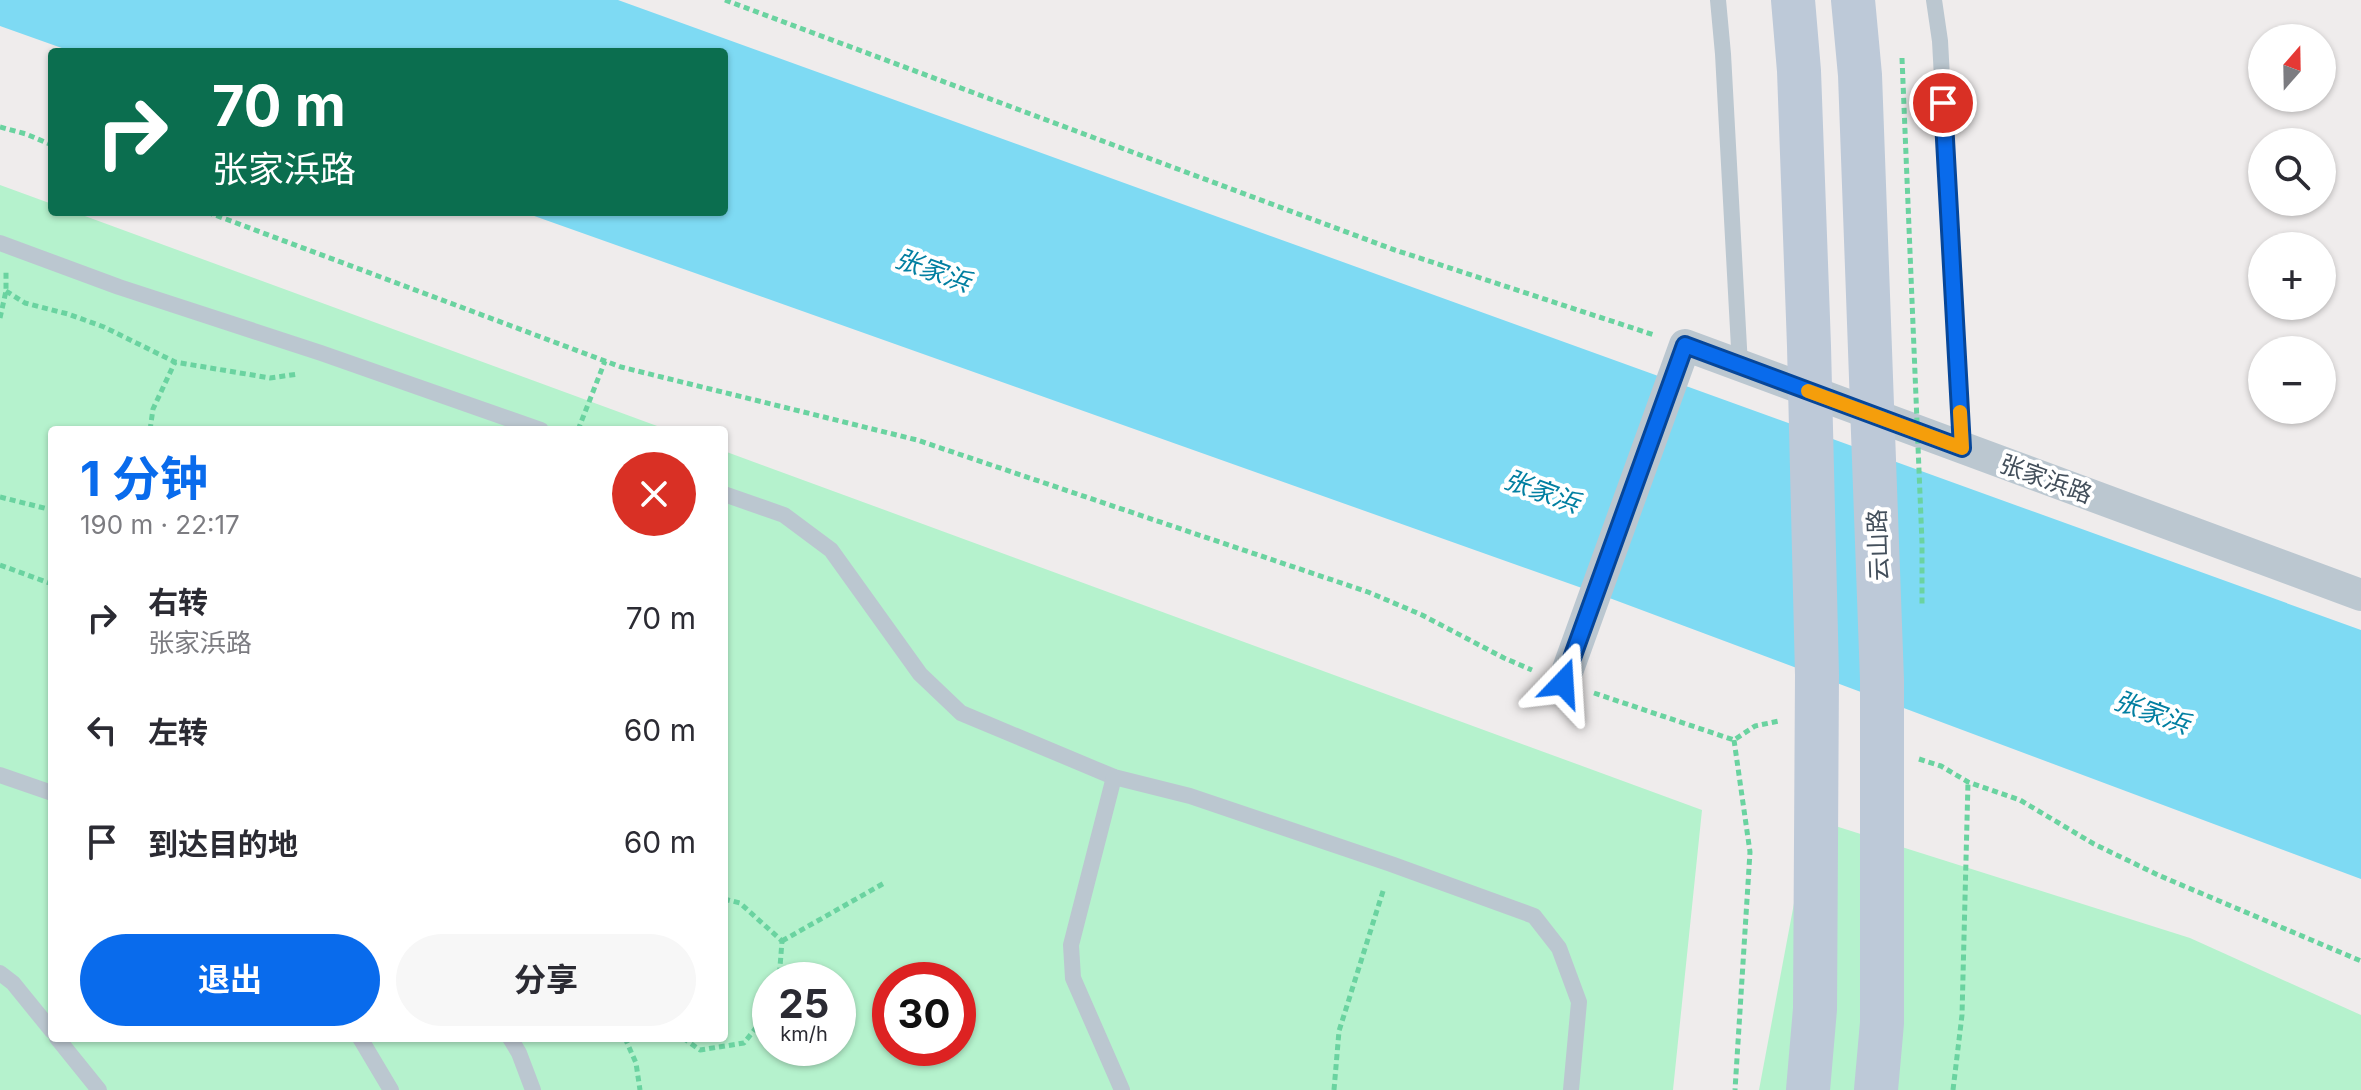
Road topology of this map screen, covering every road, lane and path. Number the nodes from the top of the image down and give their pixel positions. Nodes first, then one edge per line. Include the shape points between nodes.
1 (725, 0) edge
2 (1718, 0) edge
3 (1793, 0) edge
4 (1853, 0) edge
5 (1934, 0) edge
6 (0, 127) edge
7 (48, 143) edge
8 (218, 216) edge
9 (2, 244) edge
10 (6, 291) junction
11 (0, 318) edge
12 (1685, 345) junction
13 (321, 353) junction
14 (605, 361) junction
15 (175, 362) junction
16 (1740, 366) junction
17 (151, 426) edge
18 (530, 426) edge
19 (580, 426) edge
20 (1962, 448) junction
21 (728, 495) edge
22 (0, 497) edge
23 (48, 509) edge
24 (0, 565) edge
25 (48, 583) edge
26 (2361, 595) edge
27 (1563, 683) junction
28 (1793, 722) dead end
29 (1734, 740) junction
30 (1911, 756) dead end
31 (0, 775) edge
32 (1114, 777) junction
33 (1968, 782) junction
34 (48, 792) edge
35 (1391, 864) junction
36 (886, 882) dead end
37 (728, 900) edge
38 (782, 941) junction
39 (2361, 961) edge
40 (780, 962) edge
41 (0, 973) edge
42 (48, 1026) edge
43 (752, 1033) edge
44 (60, 1042) edge
45 (362, 1042) edge
46 (512, 1042) edge
47 (627, 1042) edge
48 (689, 1042) edge
49 (99, 1090) edge
50 (391, 1090) edge
51 (533, 1090) edge
52 (640, 1090) edge
53 (1122, 1090) edge
54 (1334, 1090) edge
55 (1571, 1090) edge
56 (1735, 1090) edge
57 (1808, 1090) edge
58 (1876, 1090) edge
59 (1953, 1090) edge

1 - 12 path via 1392,249
2 - 16 lane
3 - 57 main road, bridge via 1817,675 1815,1009
4 - 58 main road, 云山路, bridge via 1882,680 1882,1023
5 - 20 lane
6 - 7 path
8 - 14 path
9 - 10 path
9 - 13 lane
10 - 11 path
10 - 15 path via 25,303 104,327
12 - 16 street, 张家浜路
12 - 27 street
13 - 15 path via 305,372 270,378
13 - 18 lane
14 - 19 path
14 - 27 path via 962,455 1368,592
15 - 17 path
16 - 20 street, 张家浜路
20 - 26 street, 张家浜路
21 - 32 lane via 784,515 831,550 920,674 961,713
22 - 23 path
24 - 25 path
27 - 29 path
28 - 29 path via 1755,726
29 - 56 path via 1750,852
30 - 33 path
31 - 34 lane
32 - 35 lane via 1190,796
32 - 53 lane via 1071,945 1073,978
33 - 39 path via 2020,800 2158,875
33 - 59 path via 1962,1015
35 - 54 path via 1339,1031
35 - 55 lane via 1534,916 1559,948 1579,1002
36 - 38 path
37 - 38 path via 740,903
38 - 40 path
41 - 42 lane
43 - 48 path via 744,1043 700,1050
44 - 49 lane
45 - 50 lane
46 - 51 lane
47 - 52 path

